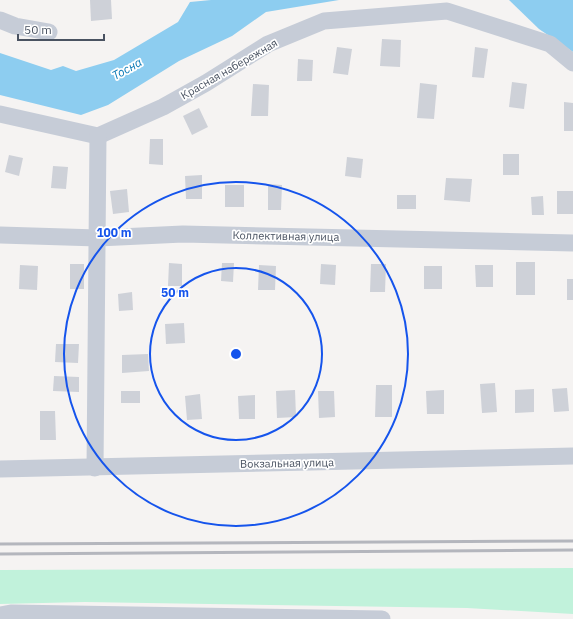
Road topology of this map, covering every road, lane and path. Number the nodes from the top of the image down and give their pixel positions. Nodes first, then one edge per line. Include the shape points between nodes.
1 (0, 20) edge
2 (49, 32) dead end
3 (573, 63) edge
4 (0, 114) edge
5 (98, 136) junction
6 (0, 235) edge
7 (98, 238) junction
8 (573, 243) edge
9 (573, 456) edge
10 (95, 468) junction
11 (0, 469) edge
12 (0, 616) edge
13 (382, 619) edge

1 - 2 street via 15,26
3 - 5 street, Красная набережная via 550,44 447,11 324,21 268,44 163,107
4 - 5 street
5 - 7 street
6 - 7 street, Коллективная улица
7 - 8 street, Коллективная улица via 183,234
7 - 10 street
9 - 10 street, Вокзальная улица
10 - 11 street, Вокзальная улица
12 - 13 street via 12,613

